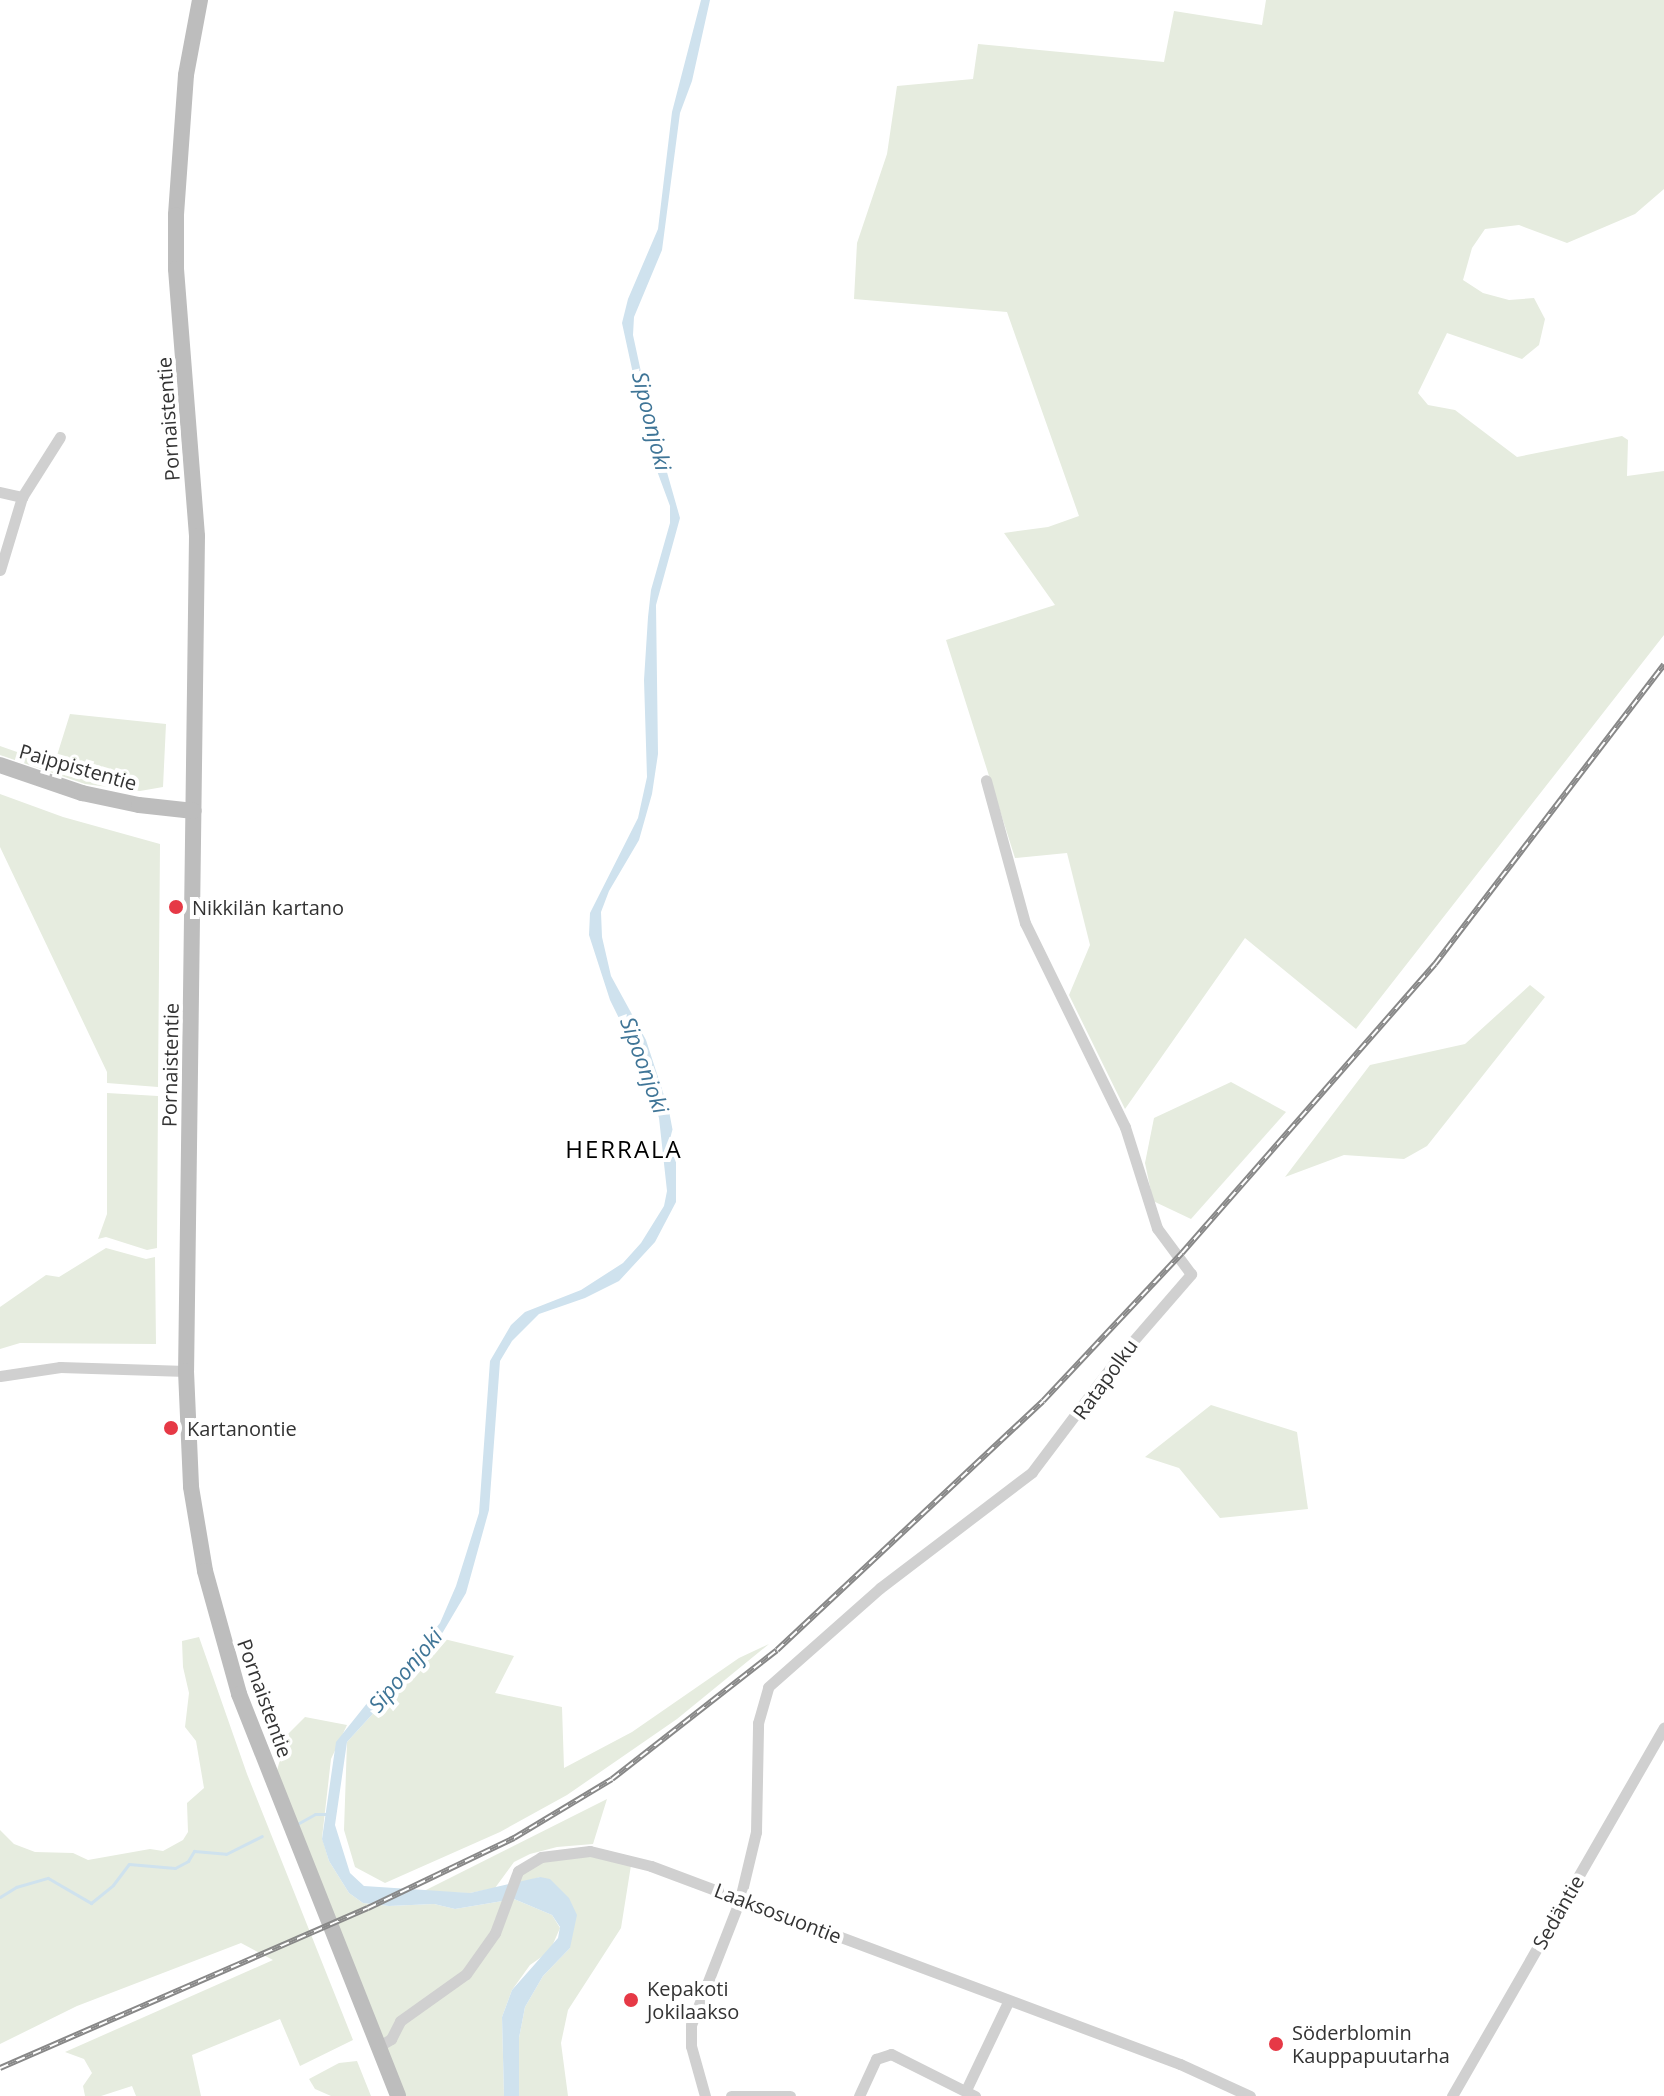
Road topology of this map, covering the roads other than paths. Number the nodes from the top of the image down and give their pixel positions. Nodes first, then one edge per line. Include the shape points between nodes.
1 (200, 0) edge
2 (60, 437) dead end
3 (0, 492) edge
4 (22, 497) junction
5 (0, 570) edge
6 (0, 765) edge
7 (986, 780) dead end
8 (194, 811) junction
9 (186, 1371) junction
10 (0, 1376) edge
11 (1664, 1728) edge
12 (740, 1899) junction
13 (1008, 2002) junction
14 (379, 2046) junction
15 (970, 2093) edge
16 (398, 2096) edge
17 (705, 2096) edge
18 (731, 2096) edge
19 (790, 2096) edge
20 (859, 2096) edge
21 (1250, 2096) edge
22 (1452, 2096) edge

1 - 8 street, Pornaistentie via 186,75 176,215 197,536
2 - 4 street
3 - 4 street
4 - 5 street
6 - 8 street, Paippistentie via 82,793
7 - 12 street, Ratapolku via 1025,923 1125,1127 1157,1228 1191,1274 1114,1363 1032,1472 880,1588 768,1687 758,1723 756,1832
8 - 9 street, Pornaistentie
9 - 10 street via 60,1367
9 - 14 street, Pornaistentie via 195,1519 220,1631 239,1694
11 - 22 street, Sedäntie
12 - 13 street, Laaksosuontie
12 - 14 street, Laaksosuontie via 632,1859 590,1851 541,1857 518,1871 495,1933 466,1974 400,2021 391,2039
12 - 17 street via 691,2025 691,2046
13 - 15 street
13 - 21 street, Laaksosuontie via 1180,2064
14 - 16 street, Pornaistentie
15 - 20 street via 891,2054 876,2059
18 - 19 street

